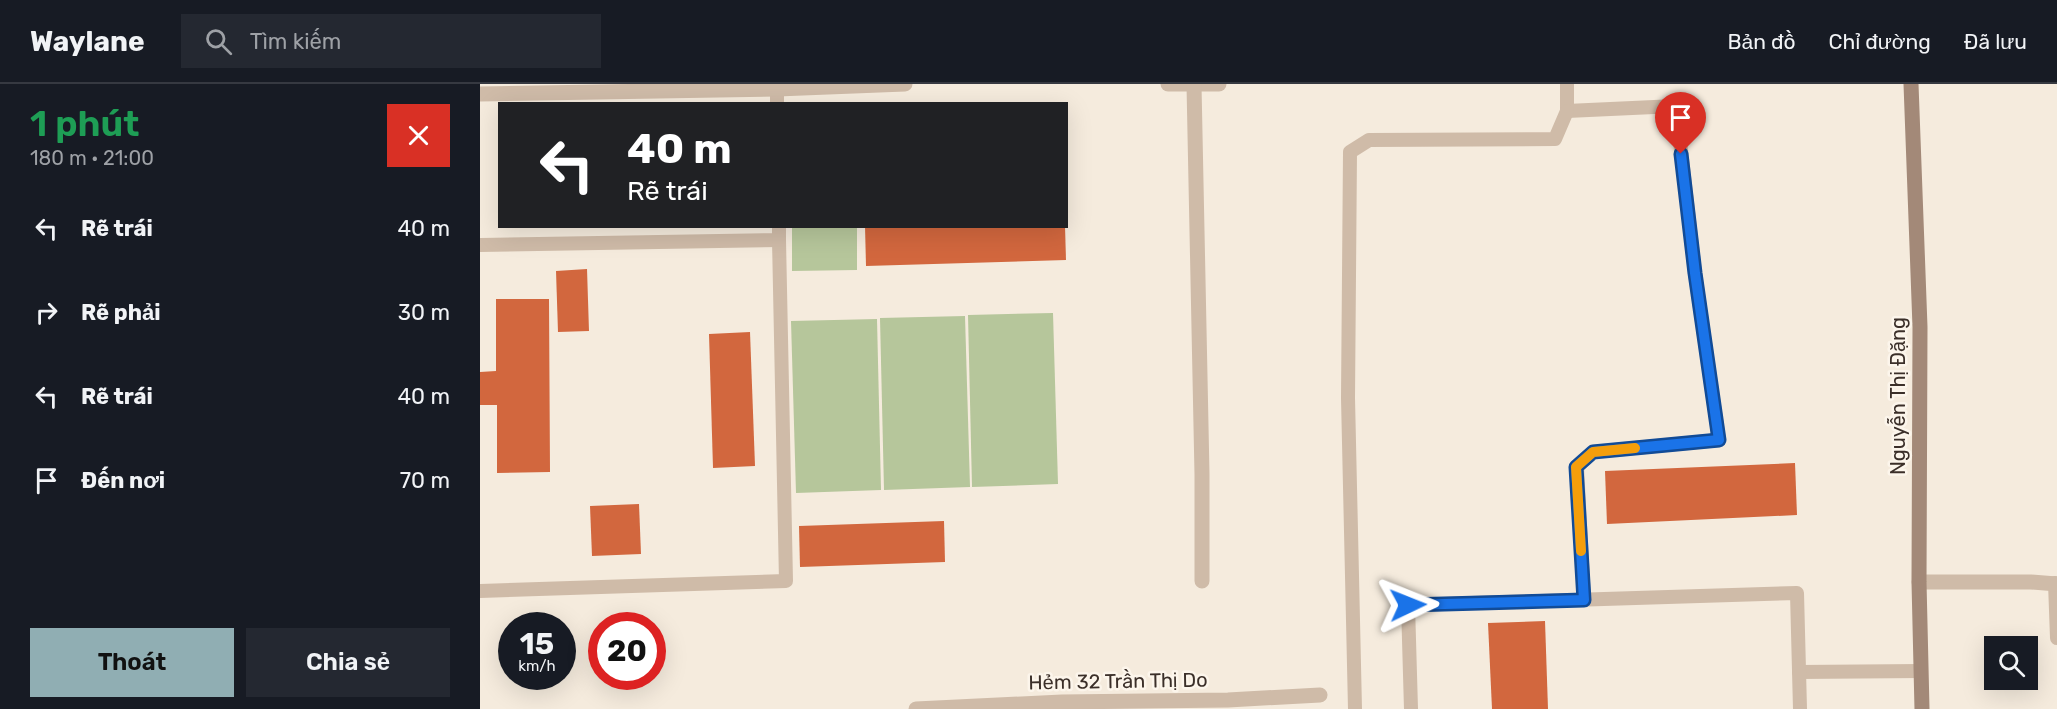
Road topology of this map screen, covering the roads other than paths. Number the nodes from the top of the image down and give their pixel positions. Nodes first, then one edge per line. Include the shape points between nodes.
1 (905, 84) edge
2 (1168, 84) edge
3 (1219, 84) edge
4 (1567, 84) edge
5 (1911, 84) edge
6 (1194, 85) edge
7 (480, 94) edge
8 (777, 96) edge
9 (1567, 111) junction
10 (779, 233) edge
11 (480, 246) edge
12 (1202, 581) dead end
13 (1919, 582) junction
14 (2056, 583) edge
15 (480, 591) edge
16 (1584, 600) junction
17 (2057, 638) edge
18 (1921, 671) junction
19 (1799, 672) junction
20 (1320, 695) dead end
21 (916, 709) edge
22 (1355, 709) edge
23 (1411, 709) edge
24 (1800, 709) edge
25 (1922, 709) edge

1 - 8 street
2 - 6 street
3 - 6 street
4 - 9 lane
5 - 13 street, Nguyễn Thị Đặng via 1920,327
6 - 12 street
7 - 8 street
9 - 16 lane via 1676,106 1719,440 1593,452 1576,467
9 - 22 lane via 1555,139 1369,140 1350,152 1348,398
10 - 11 lane
10 - 15 lane via 786,581
13 - 14 street
13 - 18 street, Nguyễn Thị Đặng
14 - 17 lane
16 - 19 lane via 1797,593
16 - 23 lane via 1408,605
18 - 19 lane
18 - 25 street, Nguyễn Thị Đặng
19 - 24 lane
20 - 21 street, Hẻm 32 Trần Thị Do

